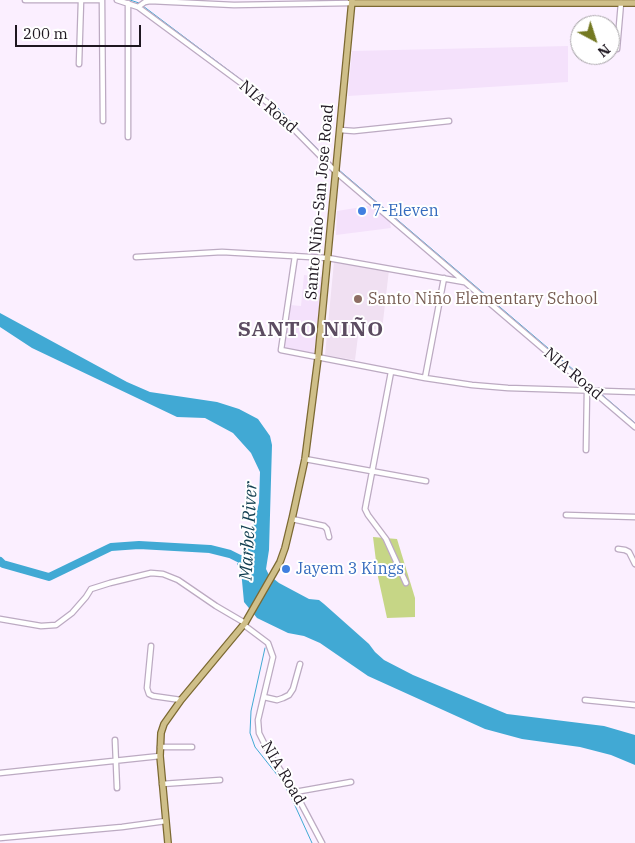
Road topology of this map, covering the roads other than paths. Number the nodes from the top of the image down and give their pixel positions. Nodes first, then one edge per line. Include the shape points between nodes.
1 (25, 0) edge
2 (101, 0) edge
3 (117, 0) edge
4 (81, 1) edge
5 (164, 1) edge
6 (352, 1) edge
7 (209, 2) edge
8 (128, 3) junction
9 (622, 3) junction
10 (635, 3) edge
11 (138, 8) junction
12 (620, 21) edge
13 (79, 64) dead end
14 (102, 121) dead end
15 (449, 121) dead end
16 (340, 130) junction
17 (128, 137) dead end
18 (336, 172) junction
19 (296, 256) junction
20 (136, 257) dead end
21 (328, 258) junction
22 (444, 278) junction
23 (466, 282) junction
24 (318, 358) junction
25 (391, 372) junction
26 (425, 378) junction
27 (589, 390) junction
28 (635, 392) edge
29 (635, 427) edge
30 (586, 450) dead end
31 (304, 459) junction
32 (372, 471) junction
33 (426, 481) dead end
34 (566, 515) dead end
35 (635, 517) edge
36 (292, 519) junction
37 (329, 537) dead end
38 (618, 549) dead end
39 (635, 564) edge
40 (406, 583) dead end
41 (0, 619) edge
42 (245, 624) junction
43 (151, 646) dead end
44 (300, 664) dead end
45 (264, 697) junction
46 (181, 700) junction
47 (585, 700) dead end
48 (635, 705) edge
49 (115, 740) dead end
50 (160, 747) junction
51 (192, 747) dead end
52 (160, 756) junction
53 (115, 760) junction
54 (0, 772) edge
55 (220, 780) dead end
56 (351, 782) dead end
57 (162, 784) junction
58 (117, 788) dead end
59 (295, 792) junction
60 (166, 821) junction
61 (0, 838) edge
62 (167, 843) edge
63 (322, 843) edge

1 - 4 street
2 - 4 street
2 - 14 street
3 - 8 street, NIA Road
4 - 13 street
5 - 7 street
5 - 11 street via 148,1
6 - 7 street
6 - 9 main road
6 - 16 main road, Santo Niño-San Jose Road
8 - 11 street, NIA Road
8 - 17 street
9 - 10 main road
9 - 12 street
11 - 18 street, NIA Road via 268,104
15 - 16 street
16 - 18 main road, Santo Niño-San Jose Road
18 - 21 main road, Santo Niño-San Jose Road
18 - 23 street, NIA Road
19 - 20 street via 222,252
19 - 21 street
19 - 24 street via 281,350
21 - 22 street
21 - 24 main road, Santo Niño-San Jose Road
22 - 23 street
22 - 26 street
23 - 27 street, NIA Road
24 - 25 street
24 - 31 main road, Santo Niño-San Jose Road
25 - 26 street
25 - 32 street
26 - 27 street via 490,387
27 - 28 street
27 - 29 street, NIA Road
27 - 30 street
31 - 32 street
31 - 36 main road, Santo Niño-San Jose Road
32 - 33 street
32 - 40 street via 365,509 386,539
34 - 35 street
36 - 37 street via 324,526
36 - 42 main road, Santo Niño-San Jose Road via 275,572
38 - 39 street via 629,552
41 - 42 street via 41,626 56,624 72,613 91,589 151,573 178,580
42 - 45 street, NIA Road via 272,651
42 - 46 main road, Santo Niño-San Jose Road
43 - 46 street via 149,694
44 - 45 street via 289,694 277,700
45 - 59 street, NIA Road via 258,720 259,733
46 - 50 main road, Santo Niño-San Jose Road via 164,724
47 - 48 street
49 - 53 street
50 - 51 street
50 - 52 main road, Santo Niño-San Jose Road
52 - 53 street
52 - 57 main road, Santo Niño-San Jose Road
53 - 54 street
53 - 58 street
55 - 57 street
56 - 59 street
57 - 60 main road, Santo Niño-San Jose Road
59 - 63 street, NIA Road
60 - 61 street
60 - 62 main road, Santo Niño-San Jose Road

